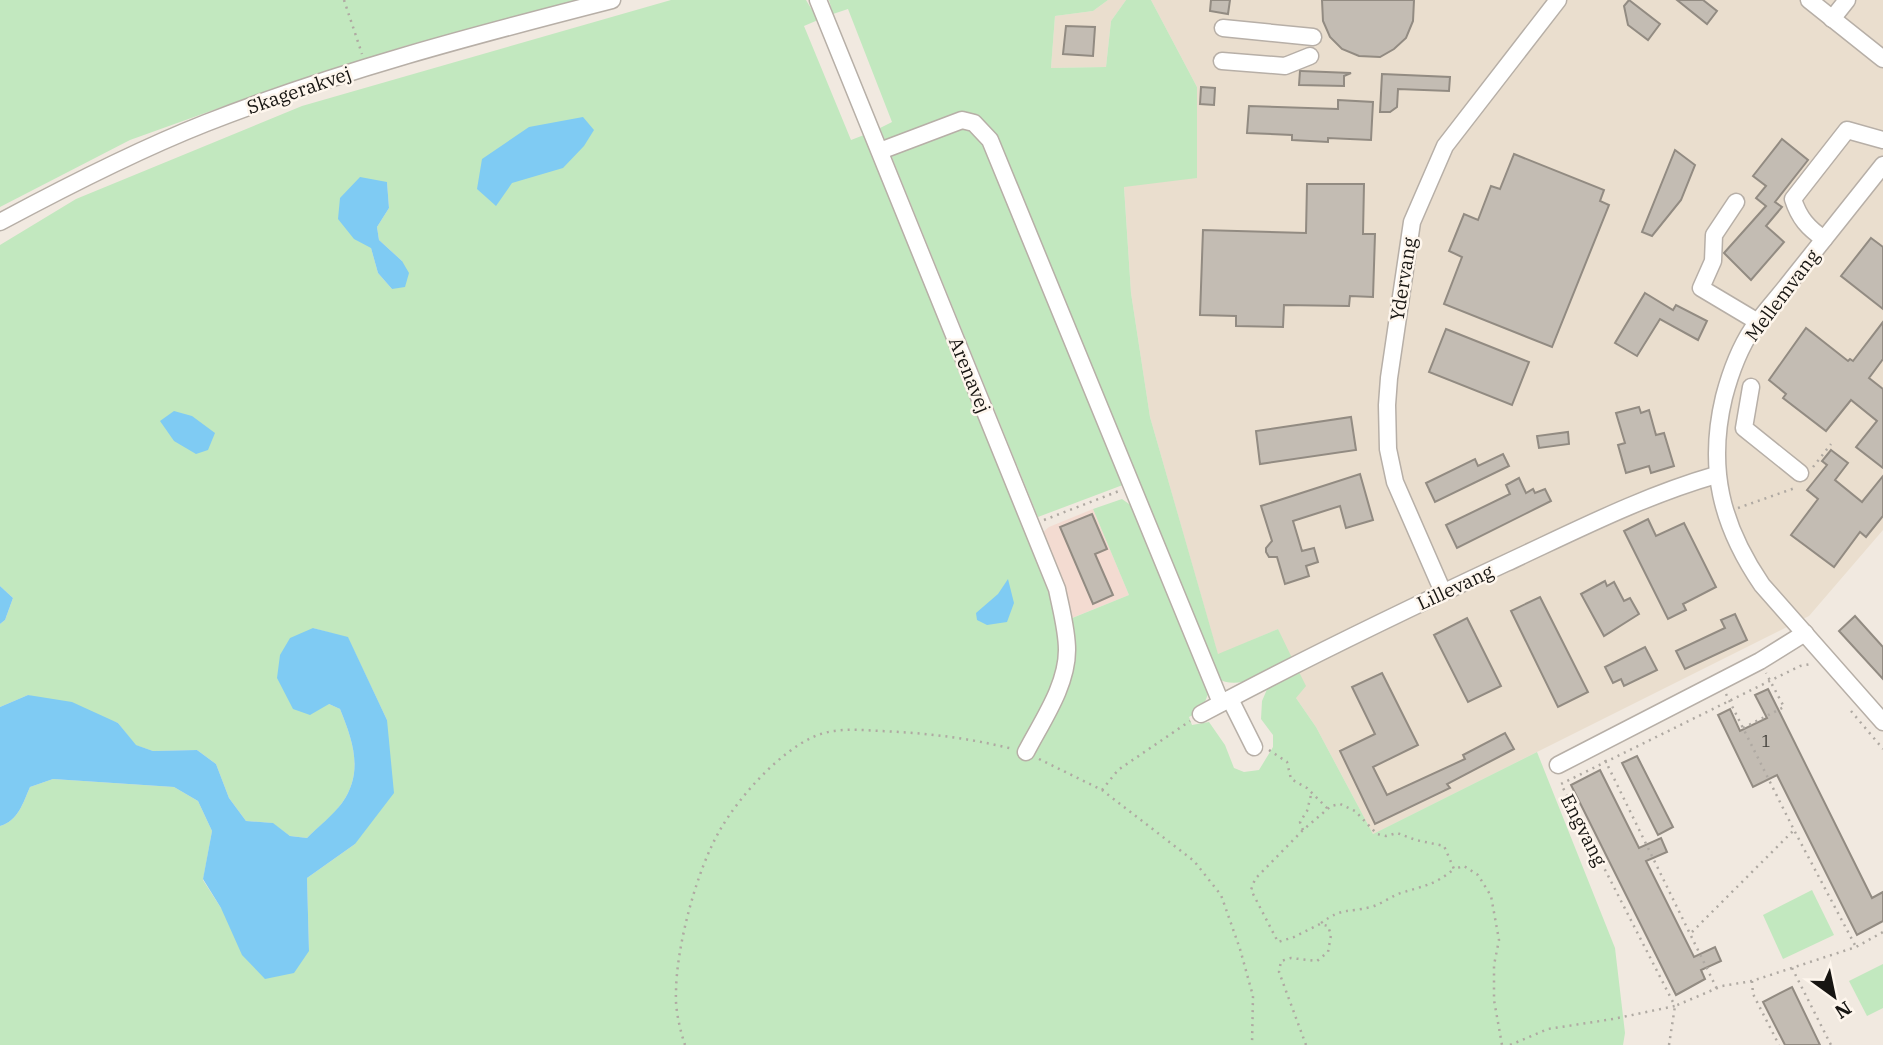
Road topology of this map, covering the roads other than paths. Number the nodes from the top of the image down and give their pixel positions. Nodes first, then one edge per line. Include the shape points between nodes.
1 (612, 0) edge
2 (818, 0) edge
3 (1558, 0) edge
4 (1809, 0) edge
5 (1847, 0) edge
6 (1832, 19) junction
7 (1223, 28) dead end
8 (1313, 37) dead end
9 (1310, 56) dead end
10 (1883, 59) edge
11 (1222, 61) dead end
12 (1883, 140) edge
13 (880, 151) junction
14 (1883, 165) edge
15 (1736, 202) dead end
16 (0, 222) edge
17 (1824, 239) junction
18 (1758, 322) junction
19 (1751, 387) dead end
20 (1716, 475) junction
21 (1802, 477) road end
22 (1443, 593) junction
23 (1805, 633) junction
24 (1225, 701) junction
25 (1201, 714) road end
26 (1883, 722) edge
27 (1254, 747) road end
28 (1026, 752) road end
29 (1558, 765) dead end

1 - 16 street, Skagerakvej via 366,67 205,123 93,172
2 - 13 street, Arenavej
3 - 22 street, Ydervang via 1445,146 1412,222 1389,378 1388,449 1395,482
4 - 6 street
5 - 6 street
6 - 10 street
7 - 8 street
9 - 11 street via 1285,66
12 - 17 street via 1847,130 1793,199 1798,216
13 - 24 street via 962,120 974,123 990,140
13 - 28 street, Arenavej via 1057,589 1067,650 1059,687
14 - 17 street, Mellemvang
15 - 18 street via 1714,235 1713,261 1701,288
17 - 18 street, Mellemvang
18 - 20 street, Mellemvang via 1730,376 1719,419
19 - 21 street via 1744,428
20 - 22 street, Lillevang via 1665,491
20 - 23 street, Mellemvang via 1725,512 1751,568
22 - 24 street, Lillevang
23 - 26 street, Mellemvang
23 - 29 street
24 - 25 street, Lillevang
24 - 27 street

